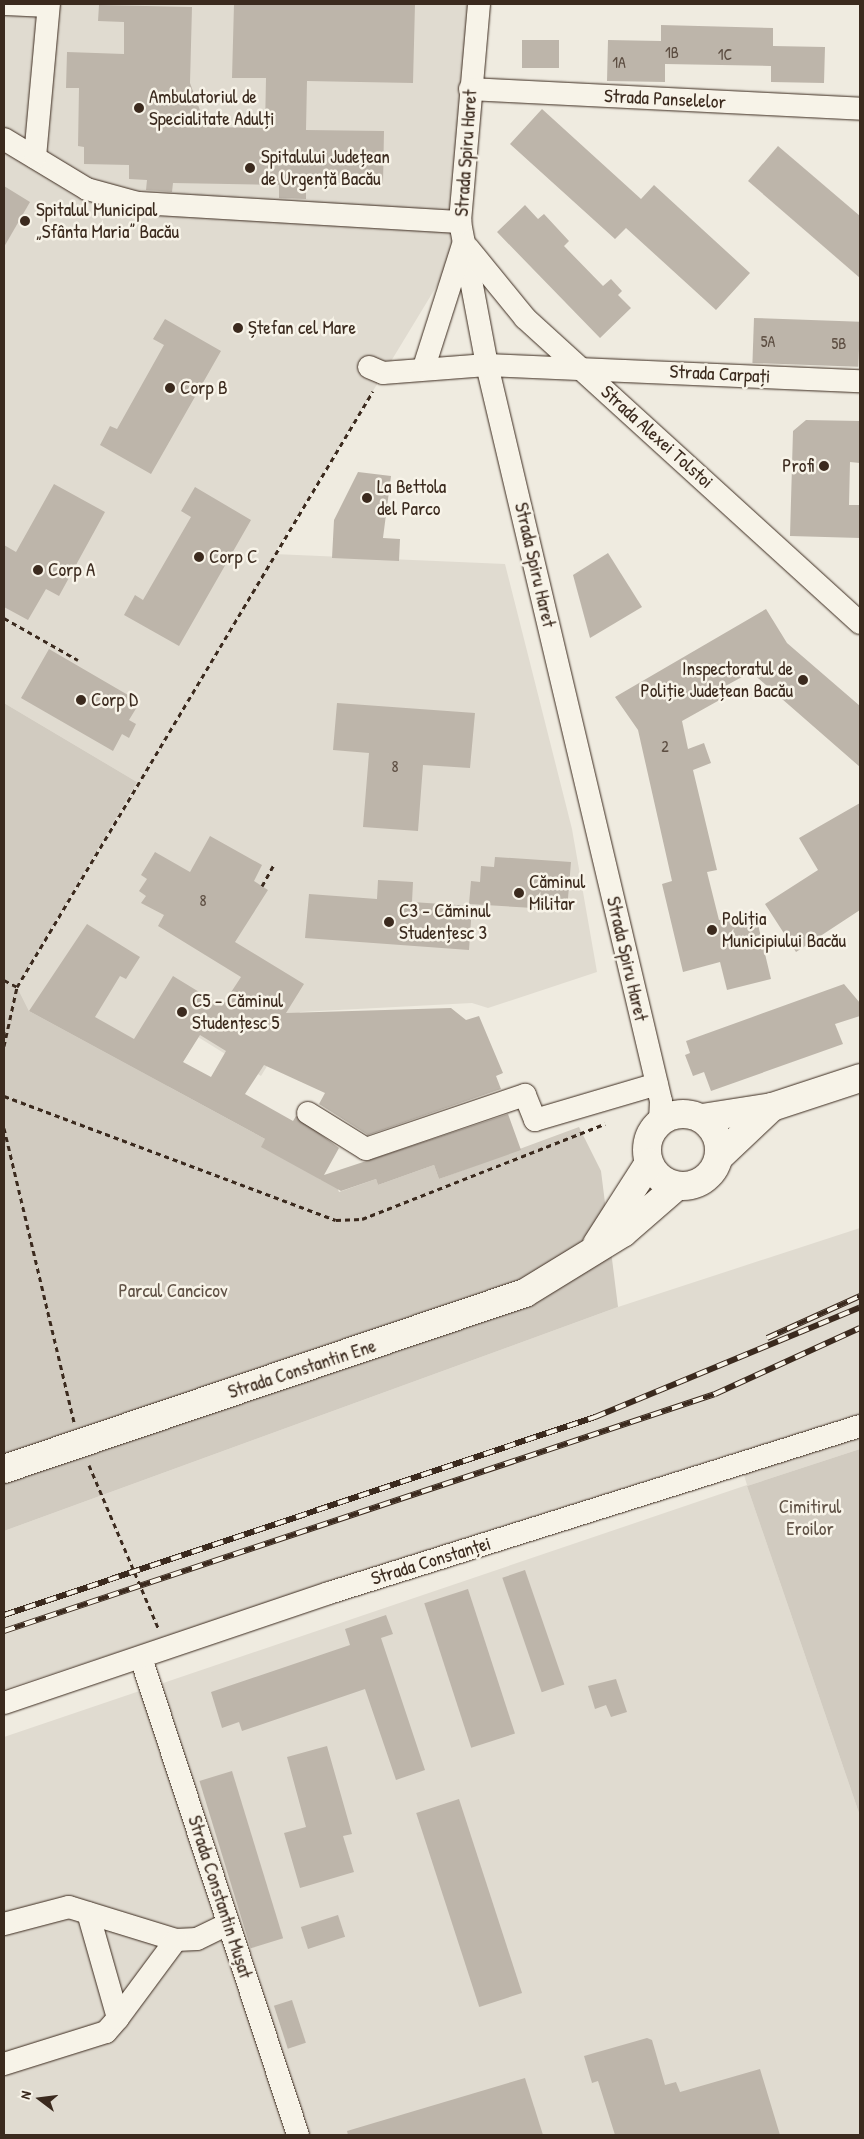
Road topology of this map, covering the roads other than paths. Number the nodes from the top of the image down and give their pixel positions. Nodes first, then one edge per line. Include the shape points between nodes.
1 (5, 4) edge
2 (479, 4) edge
3 (48, 5) edge
4 (470, 89) junction
5 (860, 108) edge
6 (4, 139) edge
7 (35, 158) junction
8 (462, 232) junction
9 (488, 365) junction
10 (424, 367) junction
11 (580, 367) junction
12 (376, 370) road end
13 (860, 381) edge
14 (860, 624) edge
15 (860, 1078) edge
16 (657, 1084) junction
17 (772, 1107) junction
18 (308, 1113) dead end
19 (702, 1118) junction
20 (660, 1121) junction
21 (719, 1158) junction
22 (649, 1163) junction
23 (677, 1186) junction
24 (592, 1252) junction
25 (860, 1426) edge
26 (4, 1469) edge
27 (141, 1658) junction
28 (4, 1703) edge
29 (88, 1913) junction
30 (4, 1924) edge
31 (228, 1924) junction
32 (176, 1940) junction
33 (118, 2018) junction
34 (4, 2064) edge
35 (298, 2135) edge

1 - 3 street
2 - 4 street, Strada Spiru Haret
3 - 7 street
4 - 5 street, Strada Panselelor
4 - 8 street, Strada Spiru Haret
6 - 7 street
7 - 8 street via 87,189 138,203
8 - 9 street, Strada Spiru Haret
8 - 10 street
8 - 11 street, Strada Alexei Tolstoi via 507,298
9 - 10 street, Strada Carpați
9 - 11 street, Strada Carpați
9 - 16 street, Strada Spiru Haret
10 - 12 street, Strada Carpați
11 - 13 street, Strada Carpați
11 - 14 street, Strada Alexei Tolstoi
15 - 17 main road
16 - 18 street via 535,1120 525,1095 366,1149
16 - 20 street, Strada Spiru Haret
17 - 19 main road
17 - 21 main road
19 - 20 main road via 673,1114
19 - 21 main road via 719,1142
20 - 22 main road via 647,1140
21 - 23 main road via 712,1172 700,1182
22 - 23 main road via 655,1174
22 - 24 main road, Strada Constantin Ene
23 - 24 main road, Strada Constantin Ene via 653,1211
24 - 26 main road, Strada Constantin Ene via 559,1276 475,1314
25 - 27 street, Strada Constanței via 329,1593
27 - 28 street, Strada Constanței
27 - 31 street, Strada Constantin Mușat
29 - 30 street via 69,1907
29 - 32 street
29 - 33 street
31 - 32 street via 197,1939
31 - 35 street, Strada Constantin Mușat
32 - 33 street
33 - 34 street via 106,2032

